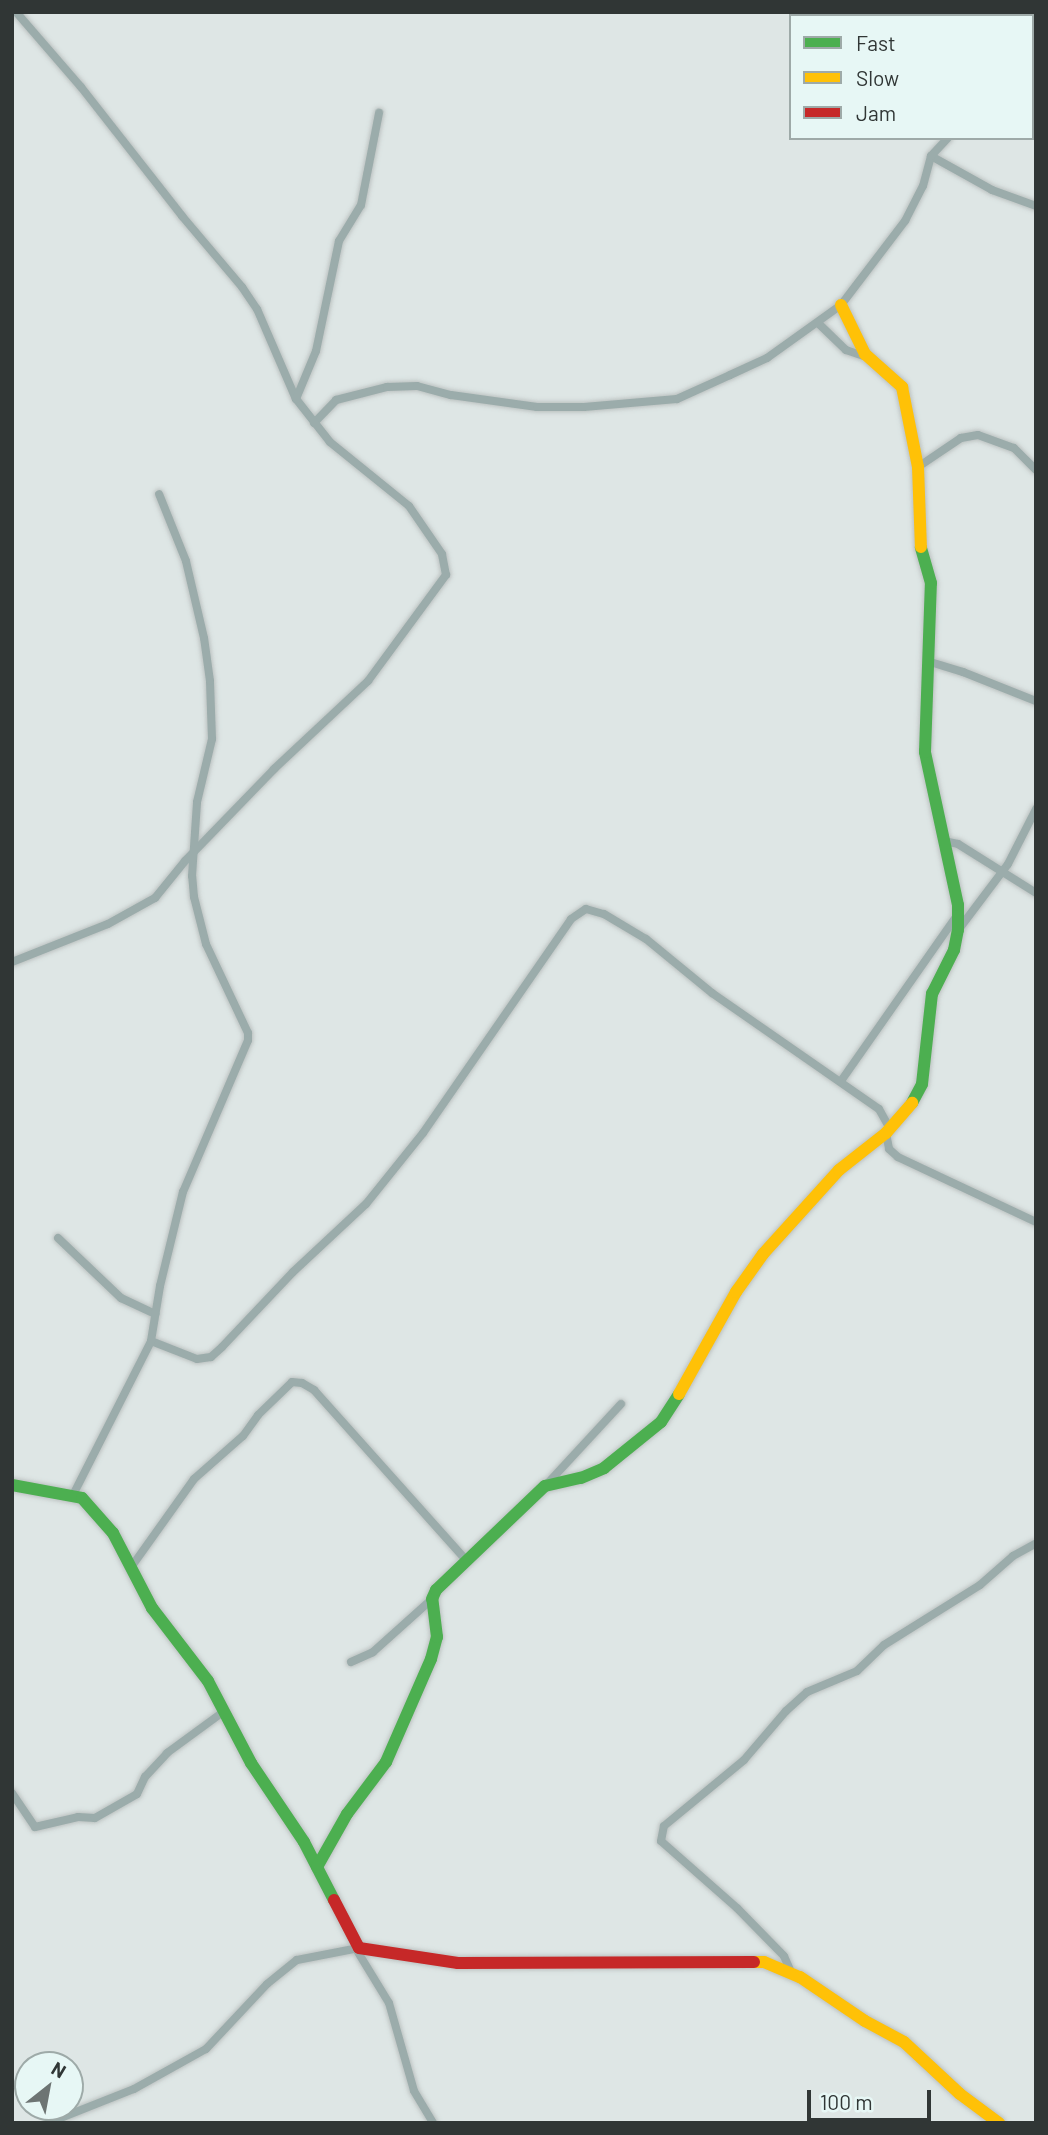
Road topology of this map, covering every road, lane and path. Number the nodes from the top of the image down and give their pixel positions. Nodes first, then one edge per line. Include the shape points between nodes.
1 (16, 12) edge
2 (379, 113) dead end
3 (946, 140) edge
4 (932, 156) junction
5 (1036, 206) edge
6 (841, 305) junction
7 (818, 323) junction
8 (869, 358) junction
9 (296, 399) junction
10 (314, 423) junction
11 (918, 467) junction
12 (1036, 470) edge
13 (159, 494) dead end
14 (928, 661) junction
15 (1036, 701) edge
16 (1036, 809) edge
17 (944, 841) junction
18 (194, 855) junction
19 (1002, 872) junction
20 (1036, 892) edge
21 (958, 923) junction
22 (12, 962) edge
23 (841, 1081) junction
24 (888, 1130) junction
25 (1036, 1222) edge
26 (58, 1238) dead end
27 (156, 1314) junction
28 (151, 1342) junction
29 (621, 1404) dead end
30 (12, 1485) edge
31 (545, 1486) junction
32 (73, 1494) junction
33 (1036, 1543) edge
34 (465, 1559) junction
35 (132, 1566) junction
36 (432, 1599) junction
37 (351, 1662) dead end
38 (223, 1712) junction
39 (12, 1793) edge
40 (317, 1867) junction
41 (357, 1948) junction
42 (791, 1972) junction
43 (48, 2123) edge
44 (433, 2123) edge
45 (999, 2123) edge

1 - 9 street via 242,287 257,309
2 - 9 street via 361,205 339,241 316,351
3 - 4 street
4 - 5 street via 992,190
4 - 6 street via 905,221
6 - 7 street
6 - 8 street
7 - 8 street via 846,350
7 - 10 street via 767,358 677,398 537,407 417,386 387,387 336,400
8 - 11 street via 902,387
9 - 10 street
10 - 18 street via 330,442 409,506 442,554 446,575 368,681 274,769
11 - 12 street via 961,438 978,435 1014,448
11 - 14 street via 921,556 931,583
13 - 18 street via 186,561 210,681 212,739 197,802
14 - 15 street
14 - 17 street via 925,752
16 - 19 street
17 - 19 street via 958,844
17 - 21 street
18 - 22 street via 145,906
18 - 27 street via 194,897 206,944 248,1040 183,1192
19 - 20 street
19 - 21 street
21 - 23 street
21 - 24 street via 954,950 932,994 922,1084 908,1111
23 - 24 street via 879,1109
23 - 28 street via 712,993 646,939 604,914 586,909 572,919 423,1133 366,1204 211,1357 197,1359
24 - 25 street via 889,1149 898,1157
24 - 31 street via 839,1170 763,1254 661,1422 604,1468
26 - 27 street via 121,1298
27 - 28 street
28 - 32 street
29 - 31 street
30 - 32 street
31 - 34 street
32 - 35 street via 90,1505 113,1533
33 - 42 street via 884,1645 857,1671 807,1692 744,1760 664,1826 661,1841 784,1956
34 - 35 street via 314,1390 292,1382 243,1436 194,1479
34 - 36 street
35 - 38 street via 152,1608 208,1681
36 - 37 street via 373,1652
36 - 40 street via 437,1637 431,1659 386,1762 347,1814
38 - 39 street via 167,1753 145,1777 137,1794 94,1818 35,1827
38 - 40 street
40 - 41 street
41 - 42 street via 458,1963 749,1960
41 - 43 street via 297,1960 267,1984 206,2049 134,2089
41 - 44 street via 389,2003 411,2084
42 - 45 street via 904,2042

